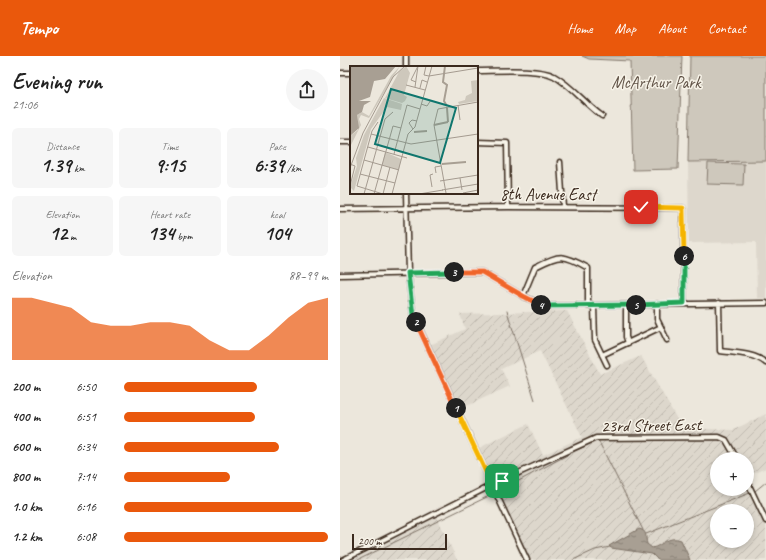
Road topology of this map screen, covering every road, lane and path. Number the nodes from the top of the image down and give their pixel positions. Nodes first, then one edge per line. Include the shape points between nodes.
1 (478, 71) edge
2 (602, 116) dead end
3 (478, 142) edge
4 (560, 162) dead end
5 (406, 194) edge
6 (508, 207) junction
7 (563, 207) junction
8 (406, 208) junction
9 (340, 209) edge
10 (408, 273) junction
11 (340, 275) edge
12 (523, 296) junction
13 (684, 303) junction
14 (719, 303) junction
15 (766, 303) edge
16 (657, 304) junction
17 (626, 305) junction
18 (588, 306) junction
19 (594, 306) junction
20 (661, 327) junction
21 (667, 340) dead end
22 (628, 342) junction
23 (602, 355) junction
24 (766, 364) edge
25 (607, 365) dead end
26 (733, 452) edge
27 (492, 485) junction
28 (754, 496) edge
29 (766, 521) edge
30 (343, 560) edge
31 (527, 560) edge

1 - 2 street via 536,71 548,74 564,83
3 - 6 street via 507,143
4 - 7 street
5 - 8 street
6 - 7 street, 8th Avenue East
6 - 8 street, 8th Avenue East
7 - 13 street, 8th Avenue East via 683,208
8 - 9 street, 8th Avenue East
8 - 10 street
10 - 11 street
10 - 12 street via 482,272
10 - 27 street via 413,315
12 - 18 street via 544,306
12 - 18 street via 535,267 557,256 573,259 588,268
13 - 14 street
13 - 16 street
14 - 15 street
14 - 24 street via 720,351 740,353
16 - 17 street
16 - 20 street via 657,319
17 - 19 street
17 - 22 street
18 - 19 street
19 - 23 street via 595,340
20 - 21 street
20 - 22 street
22 - 23 street
23 - 25 street
26 - 27 street, 23rd Street East via 726,440 719,437 596,438
27 - 30 street, 23rd Street East
27 - 31 street
28 - 29 street

